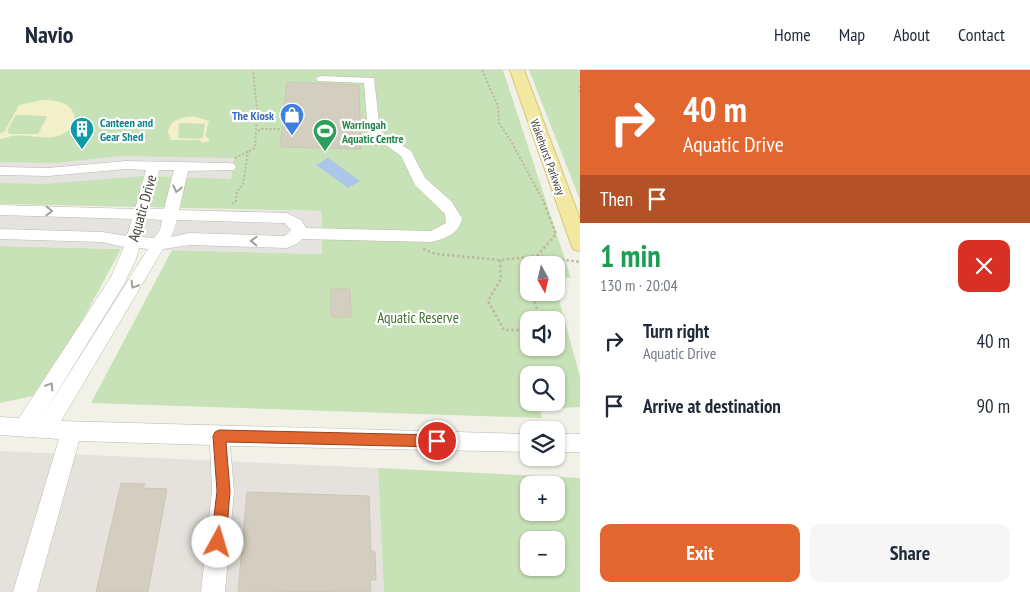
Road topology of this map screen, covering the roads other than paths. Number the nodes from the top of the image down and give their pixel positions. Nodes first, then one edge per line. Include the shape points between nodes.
1 (517, 70) edge
2 (322, 79) dead end
3 (154, 165) junction
4 (182, 166) junction
5 (229, 167) dead end
6 (0, 171) edge
7 (0, 210) edge
8 (140, 213) junction
9 (171, 213) junction
10 (299, 233) junction
11 (0, 234) edge
12 (132, 242) junction
13 (159, 244) junction
14 (580, 244) edge
15 (0, 426) edge
16 (24, 427) junction
17 (46, 428) junction
18 (71, 431) junction
19 (219, 436) junction
20 (520, 442) edge
21 (565, 443) edge
22 (580, 443) edge
23 (25, 592) edge
24 (213, 592) edge

1 - 14 main road, Wakehurst Parkway
2 - 10 street via 370,80 374,132 406,154 423,186 448,206 454,217 453,225 446,233 432,237
3 - 4 street, Aquatic Drive
3 - 6 street via 48,172
3 - 8 street, Aquatic Drive
4 - 5 street
4 -> 9 street, Aquatic Drive
7 -> 8 street
8 - 9 street
8 - 12 street, Aquatic Drive
9 - 10 street via 287,218 295,221
9 - 13 street, Aquatic Drive
10 -> 13 street via 288,242 190,239
11 - 12 street via 102,237
12 - 13 street
16 -> 12 street, Aquatic Drive via 118,280
13 -> 17 street, Aquatic Drive
15 - 16 street
16 - 17 street
17 - 18 street
18 - 19 street
18 - 23 street
19 - 20 street
19 - 24 street via 224,491
21 - 22 street

